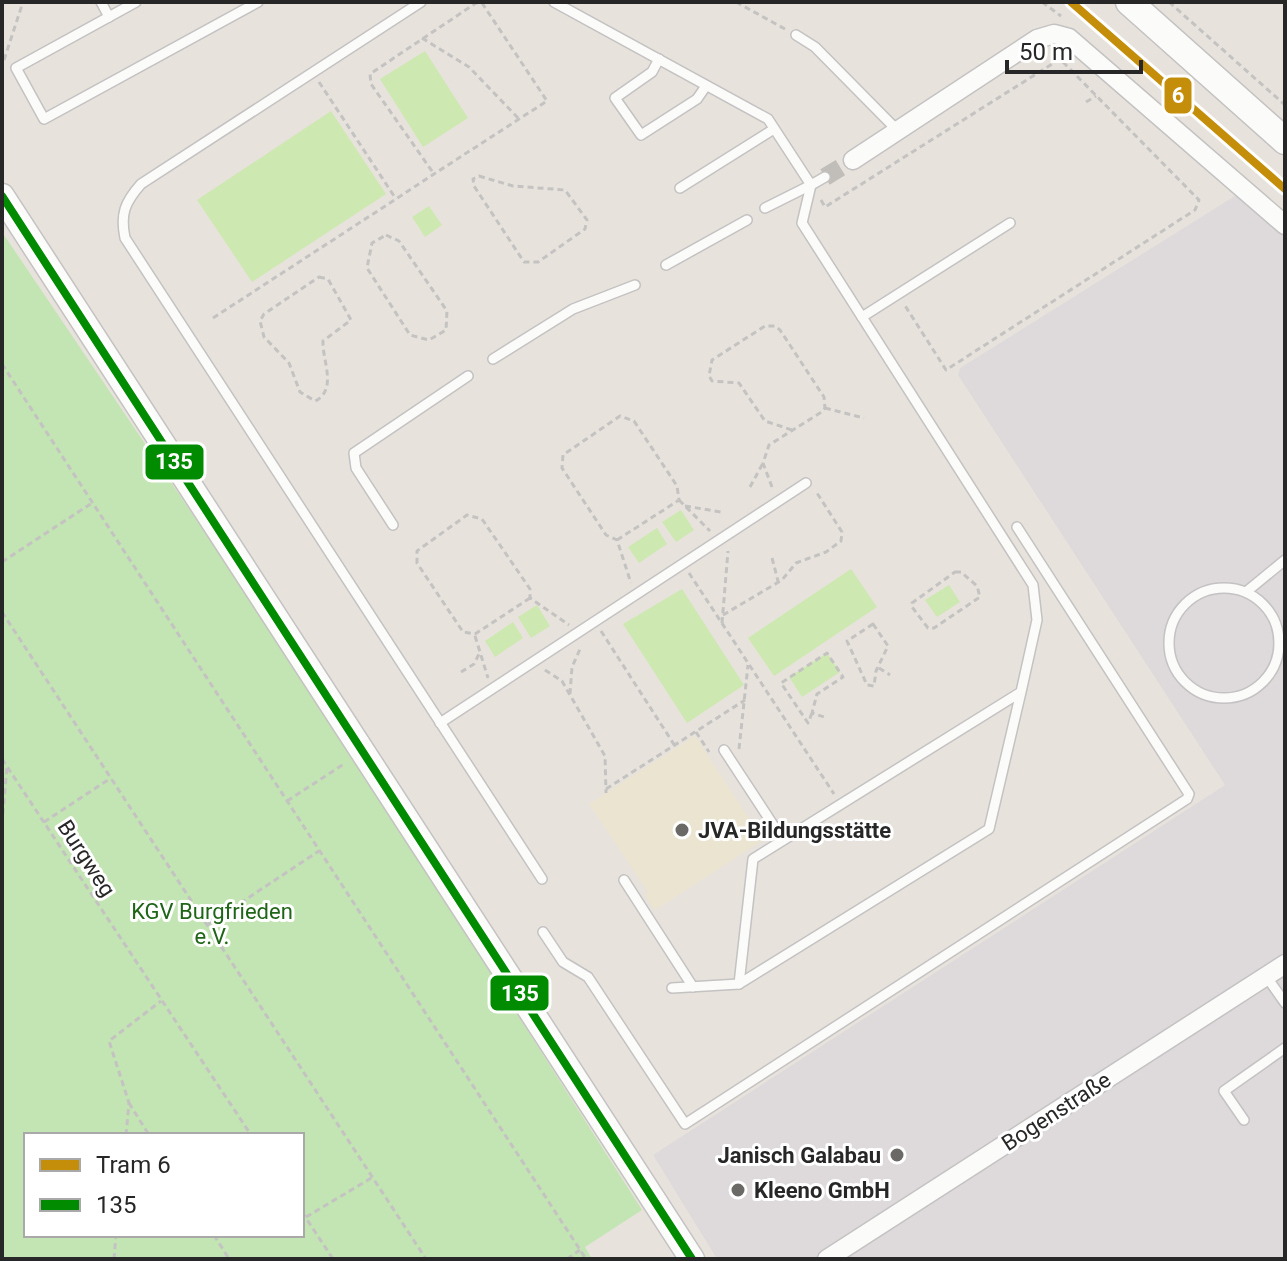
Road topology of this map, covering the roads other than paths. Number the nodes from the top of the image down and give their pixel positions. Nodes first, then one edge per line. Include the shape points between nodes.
1 (101, 2) edge
2 (136, 2) edge
3 (258, 2) edge
4 (421, 2) edge
5 (554, 2) edge
6 (1129, 2) edge
7 (109, 17) junction
8 (796, 35) road end
9 (659, 59) junction
10 (706, 86) junction
11 (774, 129) junction
12 (898, 131) junction
13 (1285, 141) edge
14 (853, 160) tunnel mouth
15 (825, 177) tunnel mouth
16 (811, 185) junction
17 (680, 188) dead end
18 (2, 196) edge
19 (765, 208) dead end
20 (747, 220) dead end
21 (1010, 223) dead end
22 (1285, 225) edge
23 (666, 265) dead end
24 (635, 285) dead end
25 (862, 317) junction
26 (493, 359) dead end
27 (468, 376) dead end
28 (806, 483) road end
29 (393, 525) dead end
30 (1017, 527) dead end
31 (1285, 560) edge
32 (1246, 592) junction
33 (1021, 692) junction
34 (440, 723) junction
35 (724, 750) road end
36 (783, 840) junction
37 (542, 879) dead end
38 (624, 880) dead end
39 (543, 932) dead end
40 (1285, 964) edge
41 (1266, 976) junction
42 (739, 984) junction
43 (693, 987) junction
44 (672, 988) dead end
45 (1285, 1003) edge
46 (1285, 1048) edge
47 (1244, 1120) dead end
48 (692, 1259) edge
49 (827, 1259) edge

1 - 7 lane
2 - 7 lane
3 - 7 lane via 44,119 16,68
4 - 34 lane via 141,184 126,201 121,220 125,238
5 - 9 lane
6 - 13 main road
8 - 12 lane via 815,47
9 - 10 lane
9 - 10 lane via 652,72 615,98 641,135 697,99
10 - 11 lane via 768,119
11 - 16 lane
11 - 17 lane
12 - 14 street
12 - 22 street via 1037,39 1054,34 1069,38
15 - 16 lane
16 - 19 lane
16 - 25 lane via 802,223
18 - 48 street
20 - 23 lane
21 - 25 lane
24 - 26 lane via 573,309
25 - 33 lane via 1033,585 1037,620
27 - 29 lane via 354,453 356,468
28 - 34 lane
30 - 39 lane via 1189,794 1187,799 685,1124 588,977 563,962
31 - 32 lane
32 - 32 lane via 1209,590 1192,598 1171,629 1174,667 1201,693 1236,697 1252,690 1275,665 1278,630 1260,601
33 - 36 lane
33 - 42 lane via 989,829
34 - 37 lane
35 - 36 lane
36 - 42 lane via 753,859
38 - 43 lane
40 - 41 street, Bogenstraße
41 - 45 lane
41 - 49 street, Bogenstraße
42 - 43 lane
43 - 44 lane
46 - 47 lane via 1224,1091

